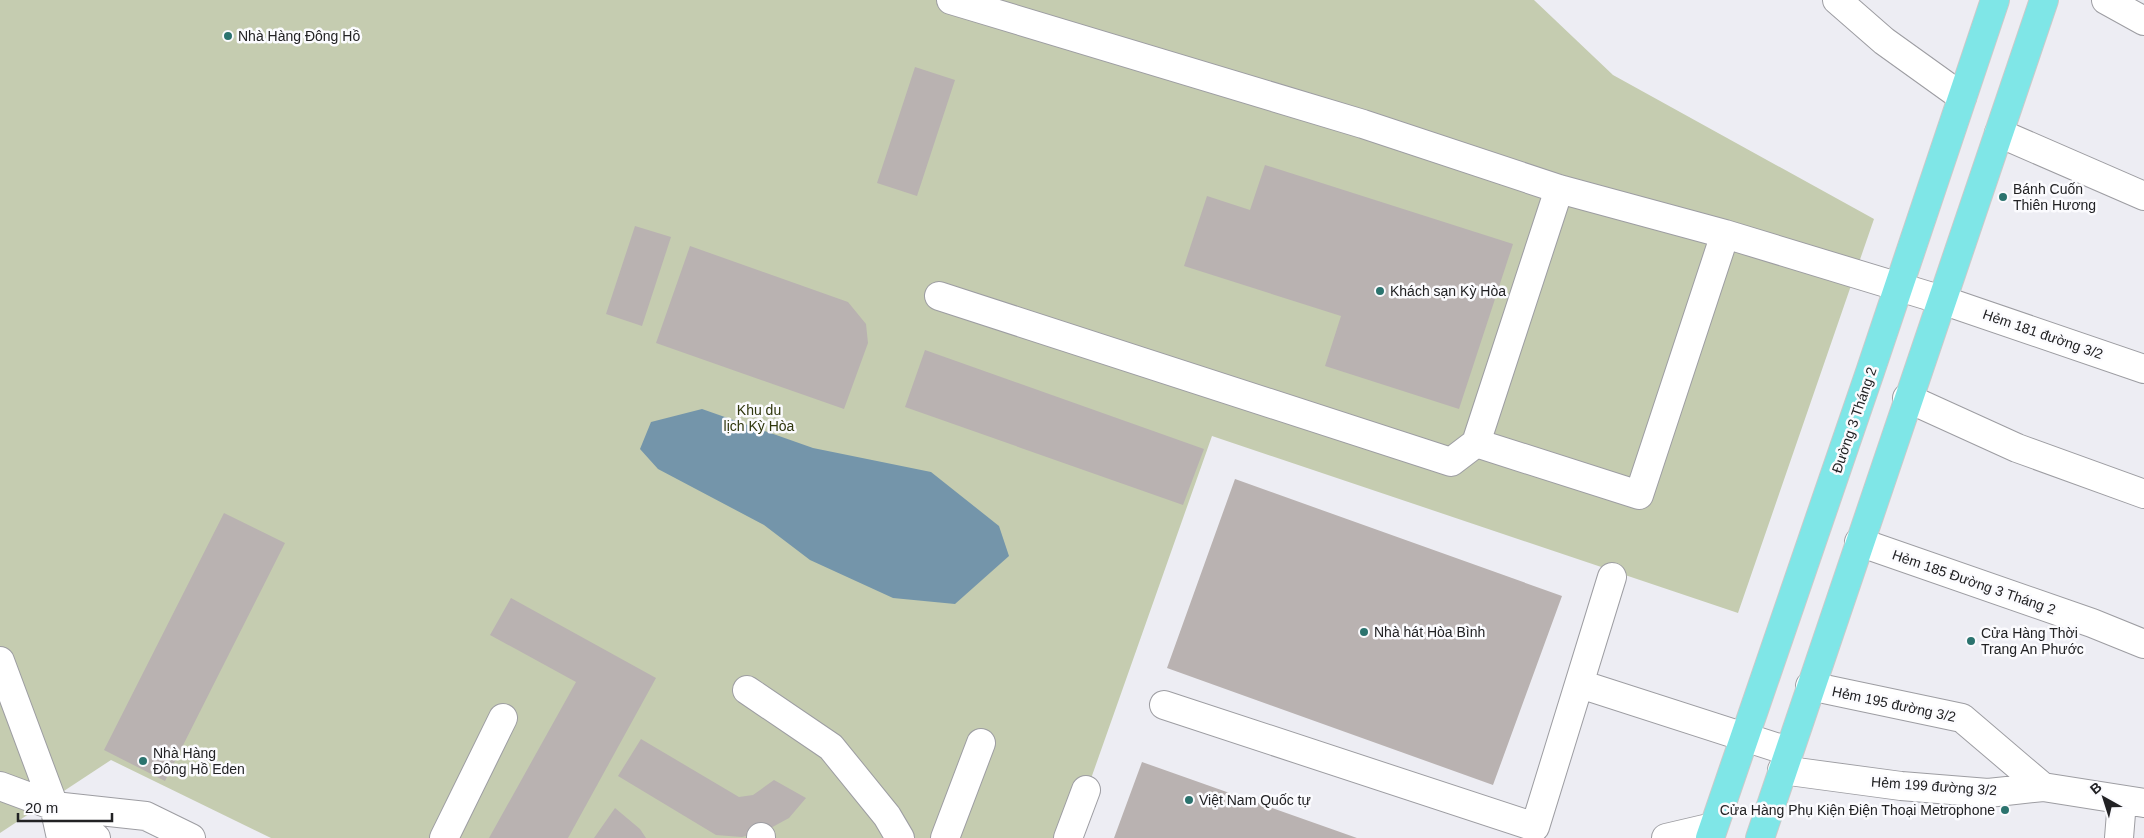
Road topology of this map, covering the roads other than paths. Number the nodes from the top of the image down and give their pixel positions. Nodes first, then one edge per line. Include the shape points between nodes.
1 (951, 0) edge
2 (1837, 0) edge
3 (1994, 0) edge
4 (2044, 0) edge
5 (2106, 0) edge
6 (2144, 20) edge
7 (1962, 97) junction
8 (1999, 133) junction
9 (1559, 189) junction
10 (2144, 196) edge
11 (1725, 234) junction
12 (1899, 287) junction
13 (939, 296) dead end
14 (1942, 300) junction
15 (2144, 369) edge
16 (1907, 398) junction
17 (1476, 443) junction
18 (2144, 494) edge
19 (1859, 542) junction
20 (1612, 577) dead end
21 (2144, 644) edge
22 (0, 661) edge
23 (1580, 684) junction
24 (1810, 686) junction
25 (747, 690) dead end
26 (1164, 704) dead end
27 (503, 718) dead end
28 (1743, 738) junction
29 (981, 743) dead end
30 (1785, 761) junction
31 (0, 786) edge
32 (2043, 786) junction
33 (1086, 790) dead end
34 (2133, 802) edge
35 (54, 806) junction
36 (1712, 832) edge
37 (61, 838) edge
38 (96, 838) edge
39 (191, 838) edge
40 (444, 838) edge
41 (900, 838) edge
42 (945, 838) edge
43 (1068, 838) edge
44 (1666, 838) edge
45 (1760, 838) edge
46 (2120, 838) edge

1 - 9 street, Hẻm 181 đường 3/2 via 1363,124
2 - 7 street via 1884,41
3 - 7 main road, Đường 3 Tháng 2
4 - 8 main road
5 - 6 street
7 - 12 main road, Đường 3 Tháng 2
8 - 10 street
8 - 14 main road
9 - 11 street, Hẻm 181 đường 3/2
9 - 17 street
11 - 12 street, Hẻm 181 đường 3/2
11 - 17 street via 1639,495
12 - 14 street, Hẻm 181 đường 3/2
12 - 28 main road, Đường 3 Tháng 2
13 - 17 street via 1450,462
14 - 15 street, Hẻm 181 đường 3/2
14 - 16 main road
16 - 18 street via 2017,448
16 - 19 main road
19 - 21 street, Hẻm 185 Đường 3 Tháng 2
19 - 24 main road
20 - 23 street
22 - 35 street
23 - 26 street via 1535,827
23 - 28 street, Hẻm 199 đường 3/2
24 - 30 main road
24 - 32 street, Hẻm 195 đường 3/2 via 1962,718
25 - 41 street via 831,747 887,816
27 - 40 street
28 - 30 street, Hẻm 199 đường 3/2
28 - 36 main road, Đường 3 Tháng 2
29 - 42 street
30 - 32 street, Hẻm 199 đường 3/2 via 1901,786 1988,793
30 - 45 main road
31 - 35 street
32 - 34 street, Hẻm 199 đường 3/2
33 - 43 street
34 - 46 street
35 - 37 street
35 - 38 street
35 - 39 street via 146,816
36 - 44 street

